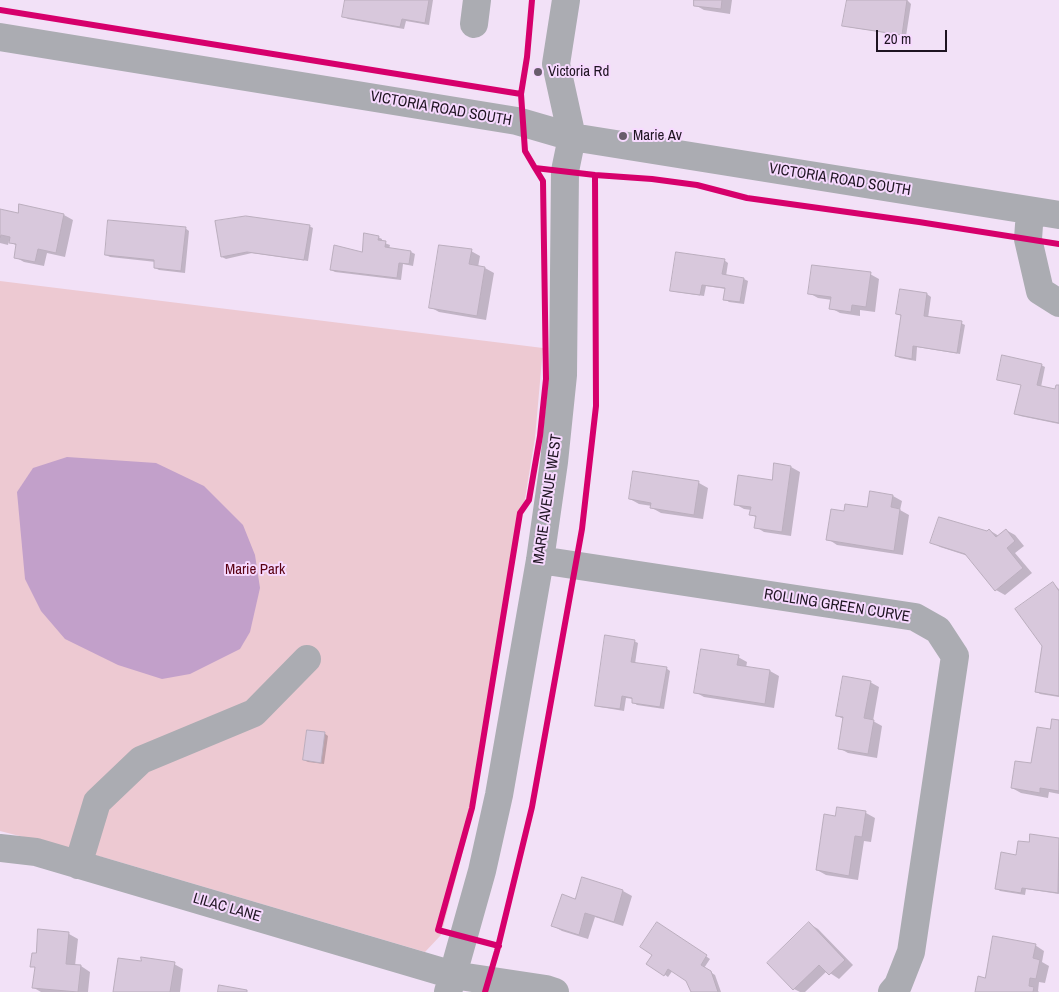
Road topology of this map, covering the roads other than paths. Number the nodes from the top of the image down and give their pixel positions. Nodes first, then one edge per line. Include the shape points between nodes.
1 (566, 0) edge
2 (0, 37) edge
3 (572, 137) junction
4 (1030, 211) junction
5 (1059, 216) edge
6 (1059, 303) edge
7 (540, 560) junction
8 (307, 659) dead end
9 (0, 848) edge
10 (78, 865) junction
11 (450, 983) edge
12 (555, 992) edge
13 (892, 992) edge

1 - 3 street, MARIE AVENUE WEST via 556,64
2 - 3 street, VICTORIA ROAD SOUTH via 517,121
3 - 4 street, VICTORIA ROAD SOUTH
3 - 7 street, MARIE AVENUE WEST via 565,171 563,375
4 - 5 street, VICTORIA ROAD SOUTH
4 - 6 street via 1028,239 1040,292
7 - 11 street, MARIE AVENUE WEST via 482,871
7 - 13 street, ROLLING GREEN CURVE via 915,617 938,630 955,656 911,952 898,986
8 - 10 street via 254,713 141,760 97,802
9 - 10 street, LILAC LANE via 36,852
10 - 11 street, LILAC LANE
11 - 12 street, LILAC LANE

